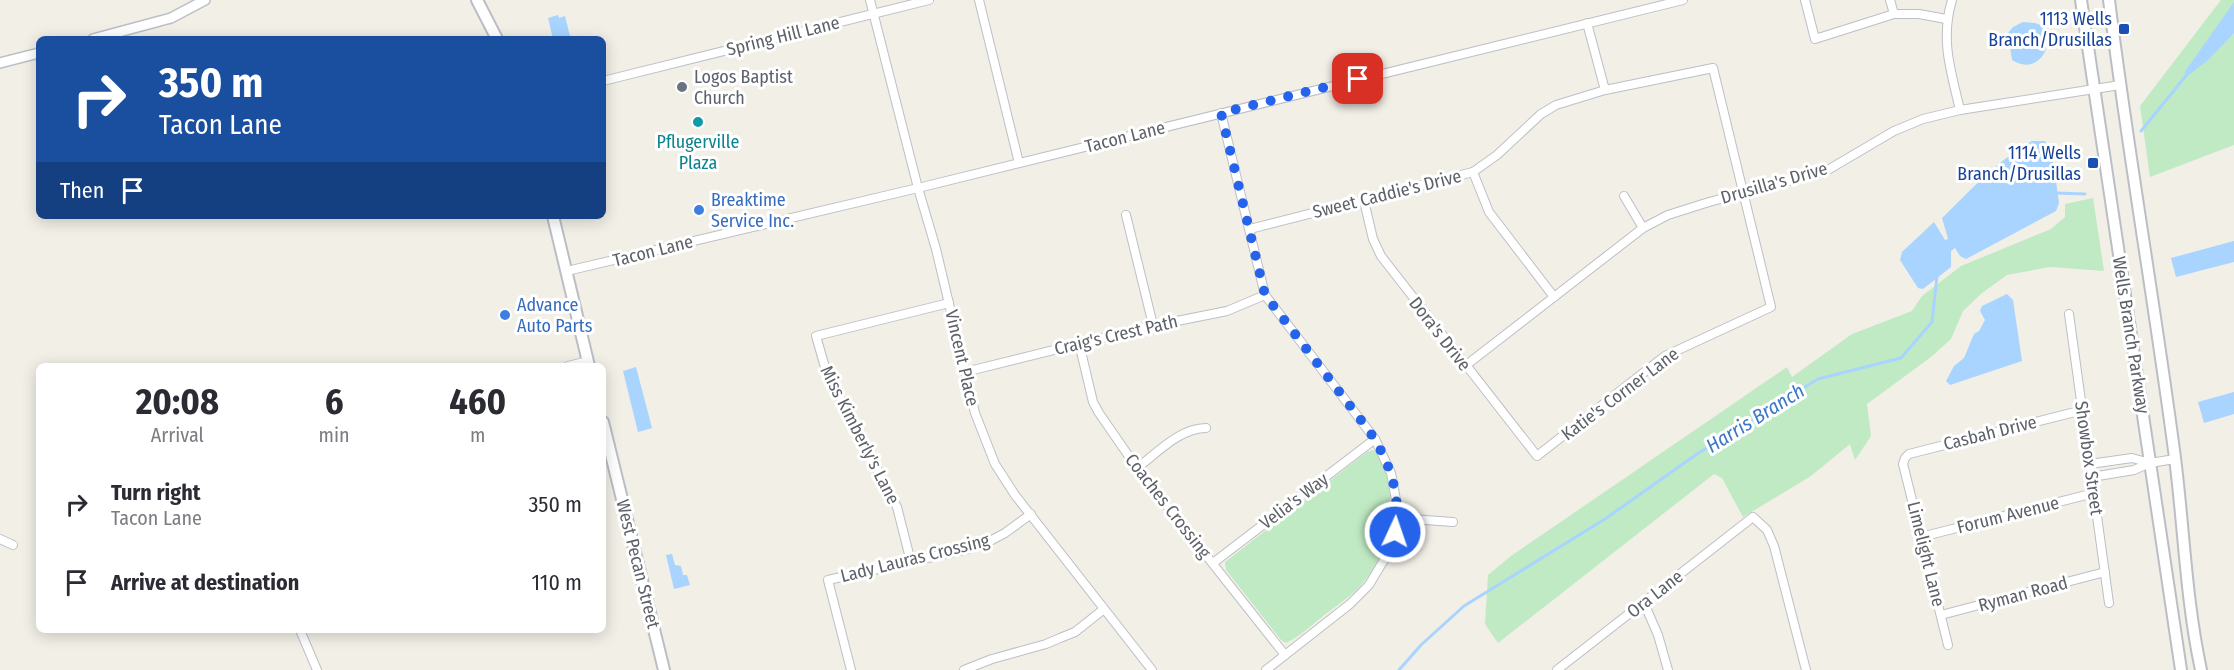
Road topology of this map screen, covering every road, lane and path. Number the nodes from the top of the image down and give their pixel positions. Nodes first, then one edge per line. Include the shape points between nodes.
1 (205, 0) edge
2 (477, 0) edge
3 (870, 0) edge
4 (929, 0) edge
5 (979, 0) edge
6 (1683, 0) edge
7 (1805, 0) edge
8 (1890, 0) edge
9 (1952, 0) edge
10 (2081, 0) edge
11 (2109, 0) edge
12 (873, 13) junction
13 (1894, 14) junction
14 (1946, 19) junction
15 (1587, 23) junction
16 (104, 36) edge
17 (495, 36) edge
18 (36, 54) edge
19 (0, 63) edge
20 (606, 80) edge
21 (2120, 86) junction
22 (1605, 90) junction
23 (2093, 90) junction
24 (1960, 110) junction
25 (1221, 113) junction
26 (1019, 163) junction
27 (1473, 172) junction
28 (918, 188) junction
29 (1744, 192) junction
30 (1624, 196) dead end
31 (1364, 201) junction
32 (1126, 215) dead end
33 (555, 219) edge
34 (1642, 228) junction
35 (1250, 229) junction
36 (567, 271) junction
37 (1265, 295) junction
38 (1554, 297) junction
39 (949, 303) junction
40 (2069, 314) dead end
41 (1153, 325) junction
42 (1079, 343) junction
43 (589, 363) edge
44 (1465, 366) junction
45 (965, 372) junction
46 (2083, 410) junction
47 (1206, 429) dead end
48 (606, 434) edge
49 (1375, 439) junction
50 (1537, 456) joint
51 (2175, 459) junction
52 (2150, 463) junction
53 (1904, 464) joint
54 (2090, 464) junction
55 (1137, 468) junction
56 (2092, 477) junction
57 (2094, 493) junction
58 (1030, 514) junction
59 (1397, 518) junction
60 (1453, 522) dead end
61 (1922, 537) junction
62 (0, 539) edge
63 (13, 545) dead end
64 (911, 562) junction
65 (1213, 563) junction
66 (2105, 573) junction
67 (1644, 603) junction
68 (2109, 603) dead end
69 (1104, 609) junction
70 (1941, 615) junction
71 (301, 633) edge
72 (1948, 645) dead end
73 (1285, 655) junction
74 (317, 670) edge
75 (664, 670) edge
76 (851, 670) edge
77 (964, 670) edge
78 (1152, 670) edge
79 (1266, 670) edge
80 (1557, 670) edge
81 (1668, 670) edge
82 (1806, 670) edge
83 (2181, 670) edge
84 (2201, 670) edge

1 - 16 street via 171,18
2 - 17 main road
3 - 12 street, Vincent Place
4 - 12 street, Spring Hill Lane
5 - 26 street
6 - 15 street, Tacon Lane
7 - 13 street via 1815,39
8 - 13 street
9 - 14 street
10 - 23 main road, Wells Branch Parkway
11 - 21 main road, Wells Branch Parkway
12 - 20 street, Spring Hill Lane
12 - 28 street, Vincent Place
13 - 14 street
14 - 24 street via 1948,60
15 - 22 street
15 - 25 street, Tacon Lane
18 - 19 street
21 - 23 street, Drusilla's Drive
21 - 51 main road, Wells Branch Parkway
22 - 27 street, Sweet Caddie's Drive via 1556,105 1541,114
22 - 29 street, Sweet Caddie's Drive via 1713,69
23 - 24 street, Drusilla's Drive
23 - 52 main road, Wells Branch Parkway
24 - 29 street, Drusilla's Drive via 1894,131 1826,171
25 - 26 street, Tacon Lane
25 - 35 street
26 - 28 street, Tacon Lane
27 - 31 street, Sweet Caddie's Drive
27 - 38 street via 1489,212
28 - 36 street, Tacon Lane
28 - 39 street, Vincent Place
29 - 34 street, Drusilla's Drive via 1668,215
29 - 50 street, Katie's Corner Lane via 1771,307 1665,356
30 - 34 street
31 - 35 street, Sweet Caddie's Drive
31 - 44 street, Dora's Drive via 1381,256
32 - 41 street
33 - 36 main road
34 - 38 street, Drusilla's Drive
35 - 37 street
36 - 43 main road
37 - 41 street, Craig's Crest Path via 1227,311
37 - 49 street
38 - 44 street, Drusilla's Drive
39 - 45 street, Vincent Place
39 - 64 street, Miss Kimberly's Lane via 816,336 827,374 897,507
40 - 46 street, Showbox Street
41 - 42 street, Craig's Crest Path
42 - 45 street, Craig's Crest Path
42 - 55 street, Coaches Crossing via 1095,408
44 - 50 street, Dora's Drive
45 - 58 street, Vincent Place via 991,456
46 - 53 street, Casbah Drive via 1909,454
46 - 54 street, Showbox Street
47 - 55 street via 1186,432
48 - 75 main road, West Pecan Street
49 - 59 street via 1391,473
49 - 65 street, Velia's Way
51 - 52 street
51 - 84 main road, Wells Branch Parkway
52 - 54 street via 2132,458
52 - 56 street via 2134,470
52 - 83 main road, Wells Branch Parkway
53 - 61 street, Limelight Lane
54 - 56 street, Showbox Street
55 - 65 street, Coaches Crossing
56 - 57 street, Showbox Street
57 - 61 street, Forum Avenue
57 - 66 street, Showbox Street
58 - 64 street, Lady Lauras Crossing via 990,541
58 - 69 street, Vincent Place
59 - 60 street
59 - 73 street via 1389,548 1369,585
61 - 70 street, Limelight Lane
62 - 63 street
64 - 76 street, Lady Lauras Crossing via 828,580
65 - 73 street, Coaches Crossing
66 - 68 street, Showbox Street
66 - 70 street, Ryman Road
67 - 80 street, Ora Lane
67 - 81 street
67 - 82 street, Ora Lane via 1753,517 1767,530 1774,546
69 - 77 street via 1075,632
69 - 78 street, Vincent Place
70 - 72 street, Limelight Lane
71 - 74 street
73 - 79 street

